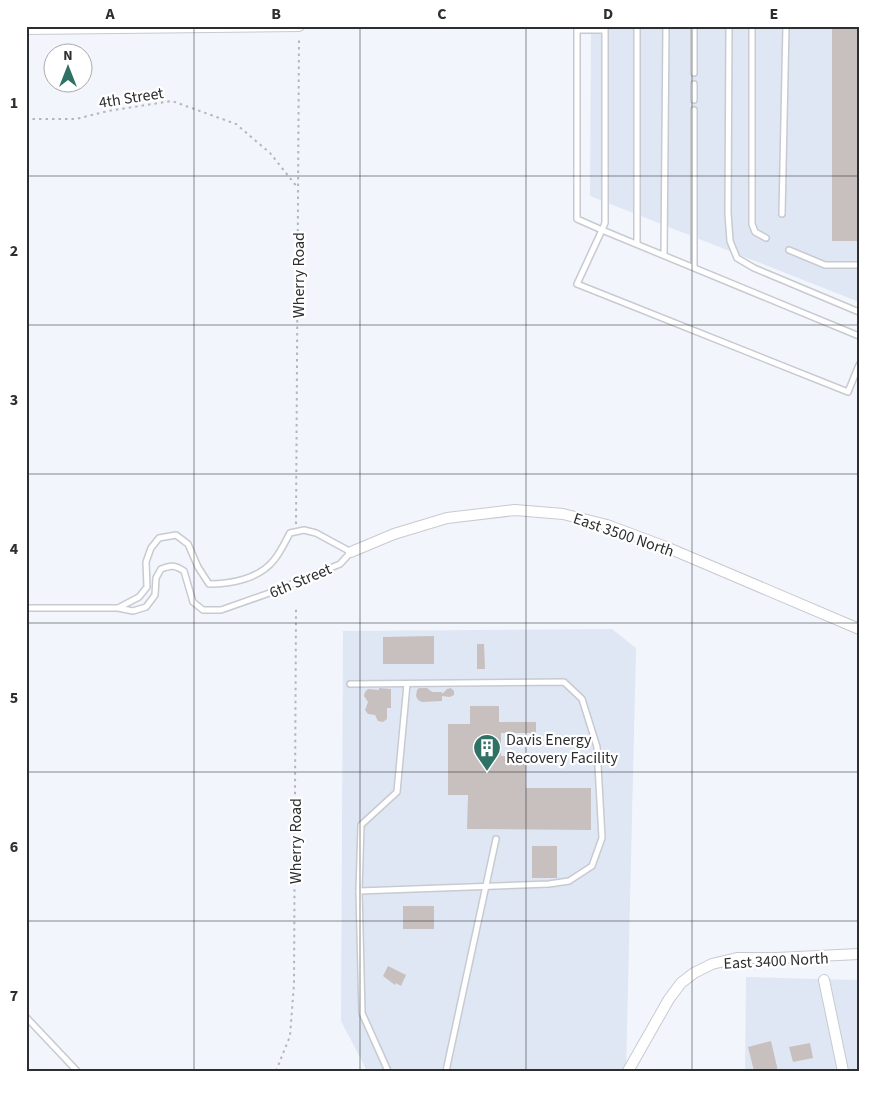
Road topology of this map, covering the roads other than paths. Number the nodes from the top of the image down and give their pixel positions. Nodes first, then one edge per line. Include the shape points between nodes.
1 (637, 26) edge
2 (666, 26) edge
3 (694, 26) edge
4 (729, 26) edge
5 (752, 26) edge
6 (786, 26) edge
7 (299, 27) edge
8 (26, 28) edge
9 (605, 28) edge
10 (694, 74) dead end
11 (694, 84) dead end
12 (694, 100) dead end
13 (694, 110) dead end
14 (782, 214) dead end
15 (602, 230) junction
16 (766, 238) dead end
17 (636, 243) junction
18 (789, 250) dead end
19 (664, 255) junction
20 (859, 265) edge
21 (694, 267) junction
22 (859, 312) edge
23 (859, 336) edge
24 (859, 366) edge
25 (351, 552) junction
26 (26, 608) edge
27 (118, 608) junction
28 (859, 629) edge
29 (350, 684) dead end
30 (408, 684) junction
31 (496, 839) dead end
32 (487, 886) junction
33 (359, 891) junction
34 (859, 954) edge
35 (824, 980) dead end
36 (26, 1017) edge
37 (77, 1071) edge
38 (388, 1071) edge
39 (446, 1071) edge
40 (628, 1071) edge
41 (843, 1071) edge

1 - 17 lane
2 - 19 lane
3 - 10 lane
4 - 22 lane via 728,213 730,241 737,258
5 - 16 lane via 752,224 755,232
6 - 14 lane
7 - 8 street
9 - 15 lane via 605,223
9 - 15 lane via 577,30 577,219
11 - 12 lane
13 - 21 lane
15 - 17 lane
15 - 24 lane via 577,284 848,392
17 - 19 lane
18 - 20 lane via 825,265
19 - 21 lane
21 - 23 lane
25 - 27 lane, 6th Street via 340,564 275,592 221,610 203,610 193,602 184,571 168,566 161,569 156,578 155,596 146,607 133,611
25 - 27 lane, 6th Street via 316,533 304,530 290,533 274,561 258,573 228,584 209,584 188,544 176,535 159,538 150,548 146,562 147,587 139,597
25 - 28 street, East 3500 North via 394,534 448,518 516,510 564,514 607,525 666,547
26 - 27 lane, 6th Street
29 - 30 lane
30 - 32 lane via 564,682 582,699 597,746 602,838 592,866 570,881
30 - 33 lane via 397,792 361,826
31 - 32 lane
32 - 33 lane
32 - 39 lane
33 - 38 lane via 362,1013
34 - 40 street, East 3400 North via 737,958 712,964 694,973 669,999
35 - 41 street
36 - 37 lane

